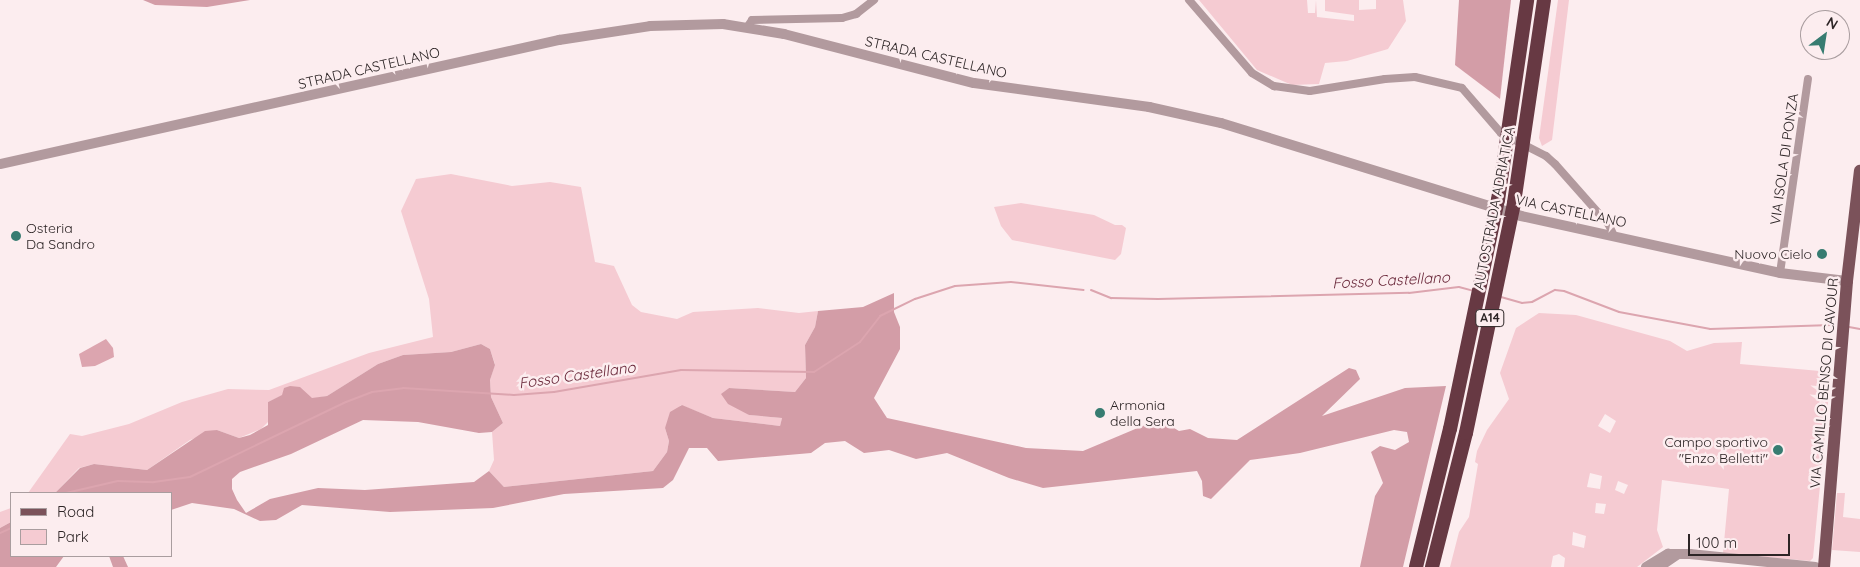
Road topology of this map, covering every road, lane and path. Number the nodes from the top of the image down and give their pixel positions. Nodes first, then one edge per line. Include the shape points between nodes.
1 (874, 0) edge
2 (1190, 0) edge
3 (1527, 0) edge
4 (1544, 0) edge
5 (748, 26) junction
6 (1808, 79) dead end
7 (1149, 108) joint
8 (0, 164) edge
9 (1860, 171) edge
10 (1613, 234) junction
11 (1780, 273) junction
12 (1847, 281) junction
13 (1678, 554) junction
14 (1416, 567) edge
15 (1432, 567) edge
16 (1646, 567) edge
17 (1659, 567) edge
18 (1815, 567) edge
19 (1824, 567) edge

1 - 5 street, STRADA CASTELLANO via 856,14 842,18 752,20
2 - 10 street via 1252,73 1274,86 1310,91 1415,77 1462,88 1501,133 1550,160 1609,225
3 - 14 highway, AUTOSTRADA ADRIATICA / A14 via 1498,200 1450,429
4 - 15 highway, AUTOSTRADA ADRIATICA / A14 via 1514,203 1466,433
5 - 7 street, STRADA CASTELLANO via 974,83
5 - 8 street, STRADA CASTELLANO via 688,23 559,40
6 - 11 street, VIA ISOLA DI PONZA
7 - 10 street, VIA CASTELLANO via 1221,123 1521,216
9 - 12 main road, VIA CAMILLO BENSO DI CAVOUR
10 - 11 street, VIA CASTELLANO
11 - 12 street, VIA CASTELLANO
12 - 19 main road, VIA CAMILLO BENSO DI CAVOUR
13 - 16 street via 1668,554
13 - 17 street
13 - 18 street

